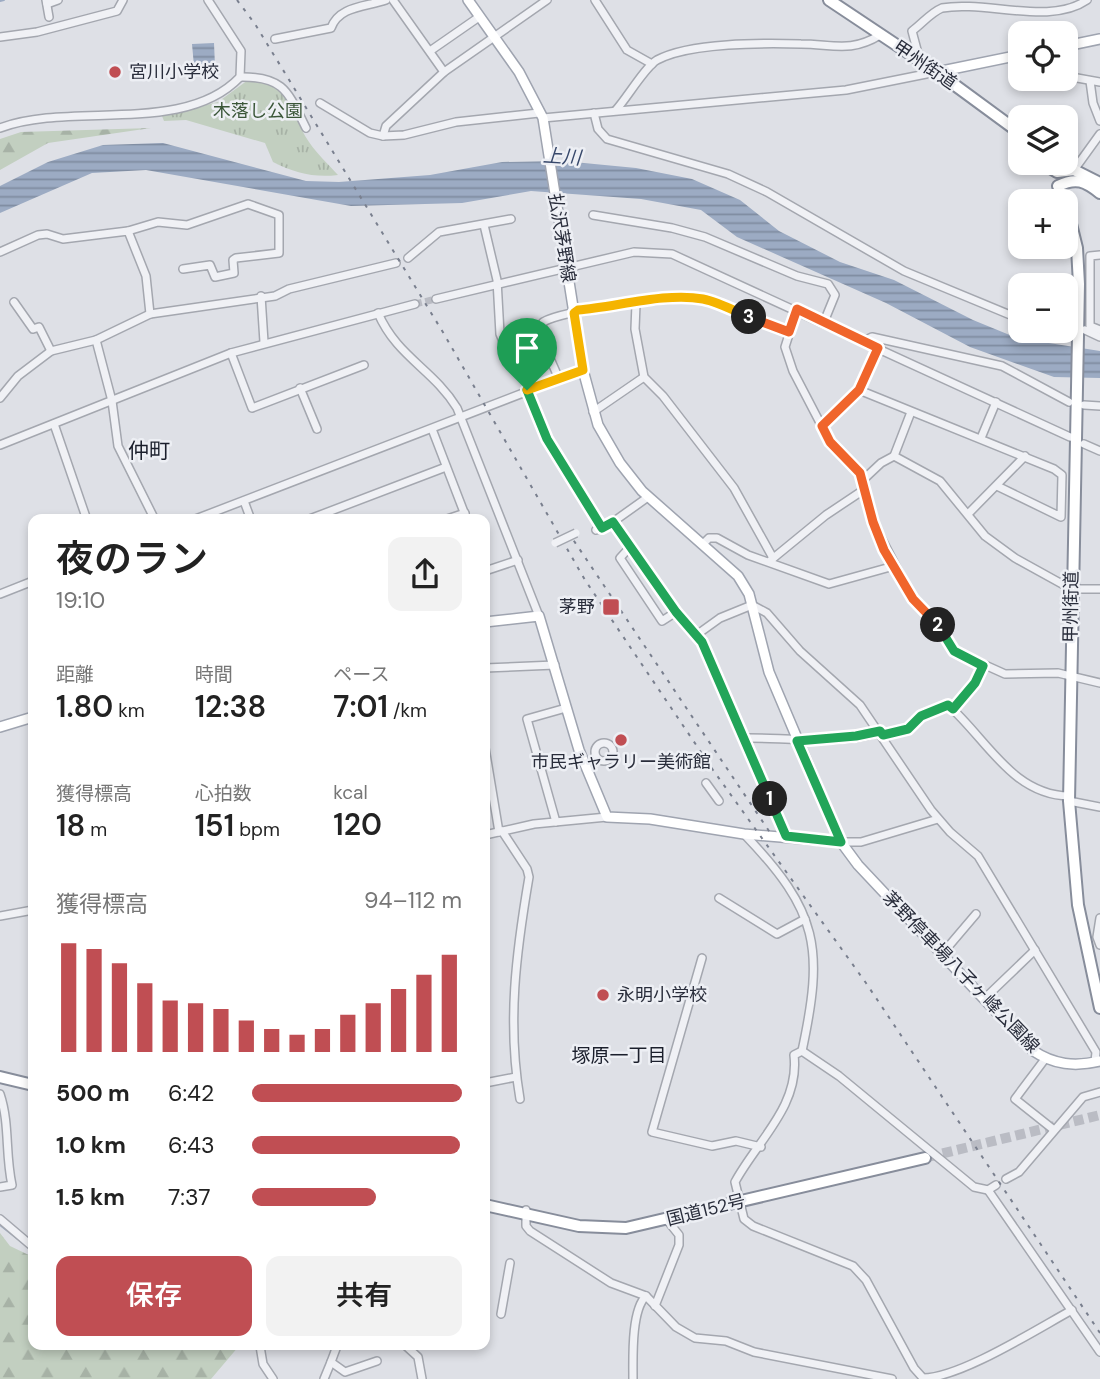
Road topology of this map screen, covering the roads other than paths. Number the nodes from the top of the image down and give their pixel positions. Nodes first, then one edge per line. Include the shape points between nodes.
1 (58, 0) edge
2 (123, 0) edge
3 (208, 0) edge
4 (393, 0) edge
5 (468, 0) edge
6 (547, 0) edge
7 (596, 0) edge
8 (828, 0) edge
9 (1087, 0) edge
10 (380, 1) edge
11 (46, 2) edge
12 (49, 17) dead end
13 (480, 17) junction
14 (880, 35) junction
15 (0, 37) edge
16 (495, 38) junction
17 (275, 39) dead end
18 (1100, 39) edge
19 (1078, 44) edge
20 (430, 51) junction
21 (1008, 59) edge
22 (920, 62) junction
23 (652, 64) junction
24 (444, 72) junction
25 (937, 72) junction
26 (240, 77) junction
27 (1078, 78) edge
28 (1090, 81) junction
29 (1100, 82) edge
30 (320, 103) dead end
31 (616, 111) junction
32 (594, 113) junction
33 (541, 115) junction
34 (1100, 121) edge
35 (1008, 124) edge
36 (0, 128) edge
37 (306, 128) dead end
38 (1100, 134) edge
39 (383, 136) junction
40 (1078, 164) edge
41 (1078, 172) edge
42 (1052, 175) edge
43 (1100, 183) edge
44 (1058, 186) junction
45 (1059, 189) edge
46 (1100, 193) edge
47 (593, 215) dead end
48 (511, 219) dead end
49 (484, 225) junction
50 (128, 231) junction
51 (0, 252) edge
52 (1100, 255) edge
53 (408, 258) dead end
54 (396, 263) dead end
55 (565, 267) junction
56 (183, 269) dead end
57 (497, 285) junction
58 (261, 296) junction
59 (436, 299) tunnel mouth
60 (14, 302) dead end
61 (415, 304) tunnel mouth
62 (636, 304) junction
63 (797, 309) junction
64 (378, 313) junction
65 (574, 313) junction
66 (150, 314) junction
67 (1008, 315) edge
68 (827, 317) dead end
69 (1078, 330) edge
70 (1100, 330) edge
71 (789, 332) junction
72 (1100, 337) edge
73 (96, 340) junction
74 (864, 341) junction
75 (264, 342) junction
76 (1075, 343) edge
77 (878, 348) junction
78 (51, 351) junction
79 (231, 353) junction
80 (364, 365) dead end
81 (583, 370) junction
82 (644, 377) junction
83 (559, 379) junction
84 (539, 386) junction
85 (300, 388) junction
86 (527, 390) junction
87 (859, 390) junction
88 (0, 398) edge
89 (112, 401) junction
90 (996, 402) junction
91 (1069, 402) dead end
92 (1084, 405) dead end
93 (1100, 406) edge
94 (593, 412) junction
95 (911, 412) junction
96 (461, 418) junction
97 (54, 424) junction
98 (822, 426) junction
99 (317, 429) dead end
100 (432, 429) junction
101 (1070, 437) dead end
102 (981, 438) junction
103 (1084, 444) dead end
104 (0, 445) edge
105 (1100, 451) edge
106 (894, 456) junction
107 (1025, 456) junction
108 (446, 467) junction
109 (863, 479) junction
110 (997, 486) junction
111 (865, 489) junction
112 (648, 496) junction
113 (244, 501) junction
114 (85, 514) edge
115 (152, 514) edge
116 (209, 514) edge
117 (249, 514) edge
118 (323, 514) edge
119 (465, 514) edge
120 (968, 514) junction
121 (613, 522) junction
122 (576, 533) dead end
123 (555, 543) dead end
124 (703, 544) junction
125 (631, 547) junction
126 (518, 560) junction
127 (771, 560) junction
128 (894, 566) junction
129 (490, 568) edge
130 (28, 583) edge
131 (1071, 589) junction
132 (1100, 589) edge
133 (0, 594) edge
134 (752, 605) junction
135 (676, 612) junction
136 (539, 616) junction
137 (490, 621) edge
138 (695, 636) junction
139 (555, 665) junction
140 (983, 666) junction
141 (490, 668) edge
142 (1069, 674) junction
143 (1100, 683) edge
144 (566, 708) junction
145 (953, 709) junction
146 (28, 719) edge
147 (0, 727) edge
148 (881, 733) junction
149 (744, 738) junction
150 (797, 741) junction
151 (706, 783) dead end
152 (490, 785) edge
153 (1069, 798) junction
154 (719, 801) dead end
155 (1100, 807) edge
156 (607, 817) junction
157 (938, 818) junction
158 (556, 822) junction
159 (500, 831) junction
160 (490, 834) edge
161 (744, 834) junction
162 (786, 836) junction
163 (841, 842) junction
164 (719, 898) dead end
165 (28, 911) edge
166 (976, 914) dead end
167 (0, 916) edge
168 (1100, 918) edge
169 (805, 919) junction
170 (1100, 945) edge
171 (1035, 950) junction
172 (942, 954) junction
173 (702, 958) dead end
174 (984, 999) junction
175 (1100, 1008) edge
176 (802, 1051) junction
177 (1045, 1059) junction
178 (1098, 1062) edge
179 (0, 1077) edge
180 (516, 1077) junction
181 (490, 1082) edge
182 (28, 1085) edge
183 (1100, 1092) edge
184 (0, 1094) edge
185 (520, 1099) dead end
186 (1054, 1130) junction
187 (761, 1147) junction
188 (925, 1158) tunnel mouth
189 (1006, 1179) dead end
190 (996, 1185) dead end
191 (0, 1187) edge
192 (988, 1190) junction
193 (738, 1203) junction
194 (490, 1206) edge
195 (526, 1213) junction
196 (0, 1219) edge
197 (667, 1220) junction
198 (28, 1243) edge
199 (510, 1263) dead end
200 (646, 1296) junction
201 (655, 1306) junction
202 (1072, 1310) junction
203 (501, 1314) dead end
204 (261, 1350) edge
205 (336, 1350) edge
206 (410, 1350) edge
207 (1100, 1352) edge
208 (377, 1361) dead end
209 (331, 1362) junction
210 (923, 1378) edge
211 (273, 1379) edge
212 (324, 1379) edge
213 (422, 1379) edge
214 (634, 1379) edge
215 (892, 1379) edge

1 - 11 street
2 - 15 street via 117,11
3 - 26 street via 241,51
4 - 20 street
5 - 13 main road, 払沢茅野線
6 - 16 street
7 - 23 street via 627,50
8 - 14 highway, 甲州街道
9 - 22 street via 1062,10 998,4 944,7 912,31
10 - 17 street via 342,11 331,28
11 - 12 street
13 - 16 main road, 払沢茅野線
13 - 20 street
14 - 22 highway, 甲州街道
14 - 23 street via 843,48 804,43 705,46
16 - 24 street
16 - 33 main road, 払沢茅野線
18 - 19 main road
20 - 24 street
21 - 25 main road
22 - 25 highway, 甲州街道
23 - 31 street
24 - 39 street via 386,126
25 - 31 street via 846,90
25 - 35 highway, 甲州街道
26 - 36 street via 213,96 155,113 36,119
26 - 37 street via 265,77 281,85
27 - 28 street
28 - 29 street
28 - 34 street
30 - 39 street
31 - 32 street
32 - 33 street
32 - 67 street via 600,133 607,139 728,174 904,271
33 - 39 street via 456,122
33 - 55 main road, 払沢茅野線
38 - 40 street
41 - 43 highway
42 - 44 highway, 甲州街道
44 - 45 highway, 甲州街道
44 - 46 highway via 1080,180
47 - 68 street via 705,237 797,276 828,284 835,295
48 - 49 street
49 - 53 street via 439,232
49 - 57 street
50 - 51 street via 62,239 38,235
50 - 56 street via 158,222 187,225 248,204 279,215 279,253 236,258 234,272 215,276 210,265
50 - 66 street via 146,276
52 - 70 street via 1090,256 1090,326
54 - 58 street
55 - 57 street
55 - 63 street via 634,252 672,254
55 - 65 main road, 払沢茅野線
57 - 59 street
57 - 84 street via 499,334 510,358
58 - 66 street
58 - 75 street
60 - 78 street via 33,329 39,327
61 - 64 street
62 - 65 street
62 - 71 street via 703,299
62 - 82 street via 635,329
63 - 71 street
63 - 74 street
64 - 75 street
64 - 96 street via 388,336 443,388
65 - 81 main road, 払沢茅野線
65 - 83 street via 543,322 541,338
66 - 73 street
69 - 72 street
71 - 98 street via 786,354
73 - 78 street
73 - 89 street
74 - 77 street
74 - 91 street via 872,337 995,364
75 - 79 street
76 - 131 highway, 甲州街道
77 - 87 street
77 - 90 street
78 - 88 street via 30,365
79 - 85 street via 252,408
79 - 89 street
80 - 85 street
81 - 83 street
81 - 94 main road, 払沢茅野線
82 - 94 street
82 - 127 street via 734,488
83 - 84 street
84 - 86 street
85 - 99 street
86 - 96 street
86 - 121 street via 553,449 599,529
87 - 95 street
87 - 98 street
89 - 97 street
89 - 115 street via 118,446
90 - 101 street
90 - 102 street
92 - 93 street
94 - 112 main road, 払沢茅野線 via 620,463
95 - 102 street
95 - 106 street
96 - 100 street
96 - 126 street
97 - 104 street
97 - 114 street
98 - 109 street
100 - 108 street
100 - 113 street
102 - 107 street
103 - 105 street
106 - 109 street
106 - 120 street via 940,481
107 - 110 street
107 - 110 street via 1062,475 1061,517
108 - 118 street
108 - 119 street
109 - 111 street
110 - 120 street
111 - 127 street
111 - 128 street via 873,522
112 - 121 street
112 - 124 main road
113 - 116 street
113 - 117 street
120 - 131 street via 985,536 1015,558
121 - 125 street
122 - 123 street, bridge
124 - 127 street via 717,538
124 - 134 main road, 茅野停車場八子ヶ峰公園線 via 738,576
125 - 135 street
125 - 135 street via 620,558 662,621
126 - 129 street
126 - 136 street
127 - 128 street via 833,584
128 - 140 street via 913,599 939,626 954,651
130 - 133 street
131 - 132 street
131 - 142 highway, 甲州街道
134 - 138 street via 720,618
134 - 148 street via 767,613 860,705
134 - 150 main road, 茅野停車場八子ヶ峰公園線 via 769,672
135 - 138 street
136 - 137 main road
136 - 139 main road
138 - 149 street via 716,670
139 - 141 street
139 - 144 main road
140 - 142 street via 1014,676
140 - 145 street
142 - 143 street
142 - 153 highway, 甲州街道
144 - 156 main road
144 - 158 street via 527,719
145 - 148 street via 948,705 921,716 908,729
145 - 153 street via 991,755 1026,783 1045,794
146 - 147 main road
148 - 150 street
148 - 157 street
149 - 150 street
149 - 162 street
150 - 163 main road, 茅野停車場八子ヶ峰公園線
151 - 154 street
152 - 159 street
153 - 155 street
153 - 175 highway, 甲州街道 via 1078,905
156 - 158 street
156 - 161 main road
157 - 163 street via 861,842
157 - 171 street via 978,856
158 - 159 street
159 - 160 street
159 - 180 street via 529,877 512,994
161 - 162 main road
161 - 169 street via 789,887
162 - 163 main road
163 - 172 main road, 茅野停車場八子ヶ峰公園線
164 - 169 street via 777,934
165 - 167 street
166 - 172 street
168 - 170 street
169 - 176 street via 811,933 814,993
171 - 174 street
171 - 178 street
172 - 174 main road, 茅野停車場八子ヶ峰公園線
173 - 187 street via 652,1132 712,1146 736,1141
174 - 177 main road, 茅野停車場八子ヶ峰公園線
176 - 187 street via 794,1055 783,1109
176 - 192 street via 974,1187
177 - 178 main road, 茅野停車場八子ヶ峰公園線 via 1068,1064
177 - 186 street via 1015,1099
179 - 182 highway
180 - 181 street
180 - 185 street
183 - 186 street via 1083,1097
184 - 191 street via 12,1185
186 - 189 street via 1019,1172
187 - 193 street via 735,1182
188 - 193 highway, 国道152号
190 - 192 street
192 - 202 street
193 - 197 highway, 国道152号
193 - 210 street via 744,1219 753,1226 844,1261 860,1273
194 - 195 highway, 国道152号
195 - 197 highway, 国道152号 via 592,1227 626,1228
195 - 200 street via 530,1231 611,1283
196 - 198 street
197 - 201 street via 679,1235 679,1245
199 - 203 street
200 - 201 street
200 - 214 street via 639,1302 632,1351
201 - 215 street via 695,1338
202 - 207 street
202 - 210 street via 976,1360
204 - 211 street
205 - 209 street
206 - 213 street via 418,1357
208 - 209 street via 345,1372
209 - 212 street

